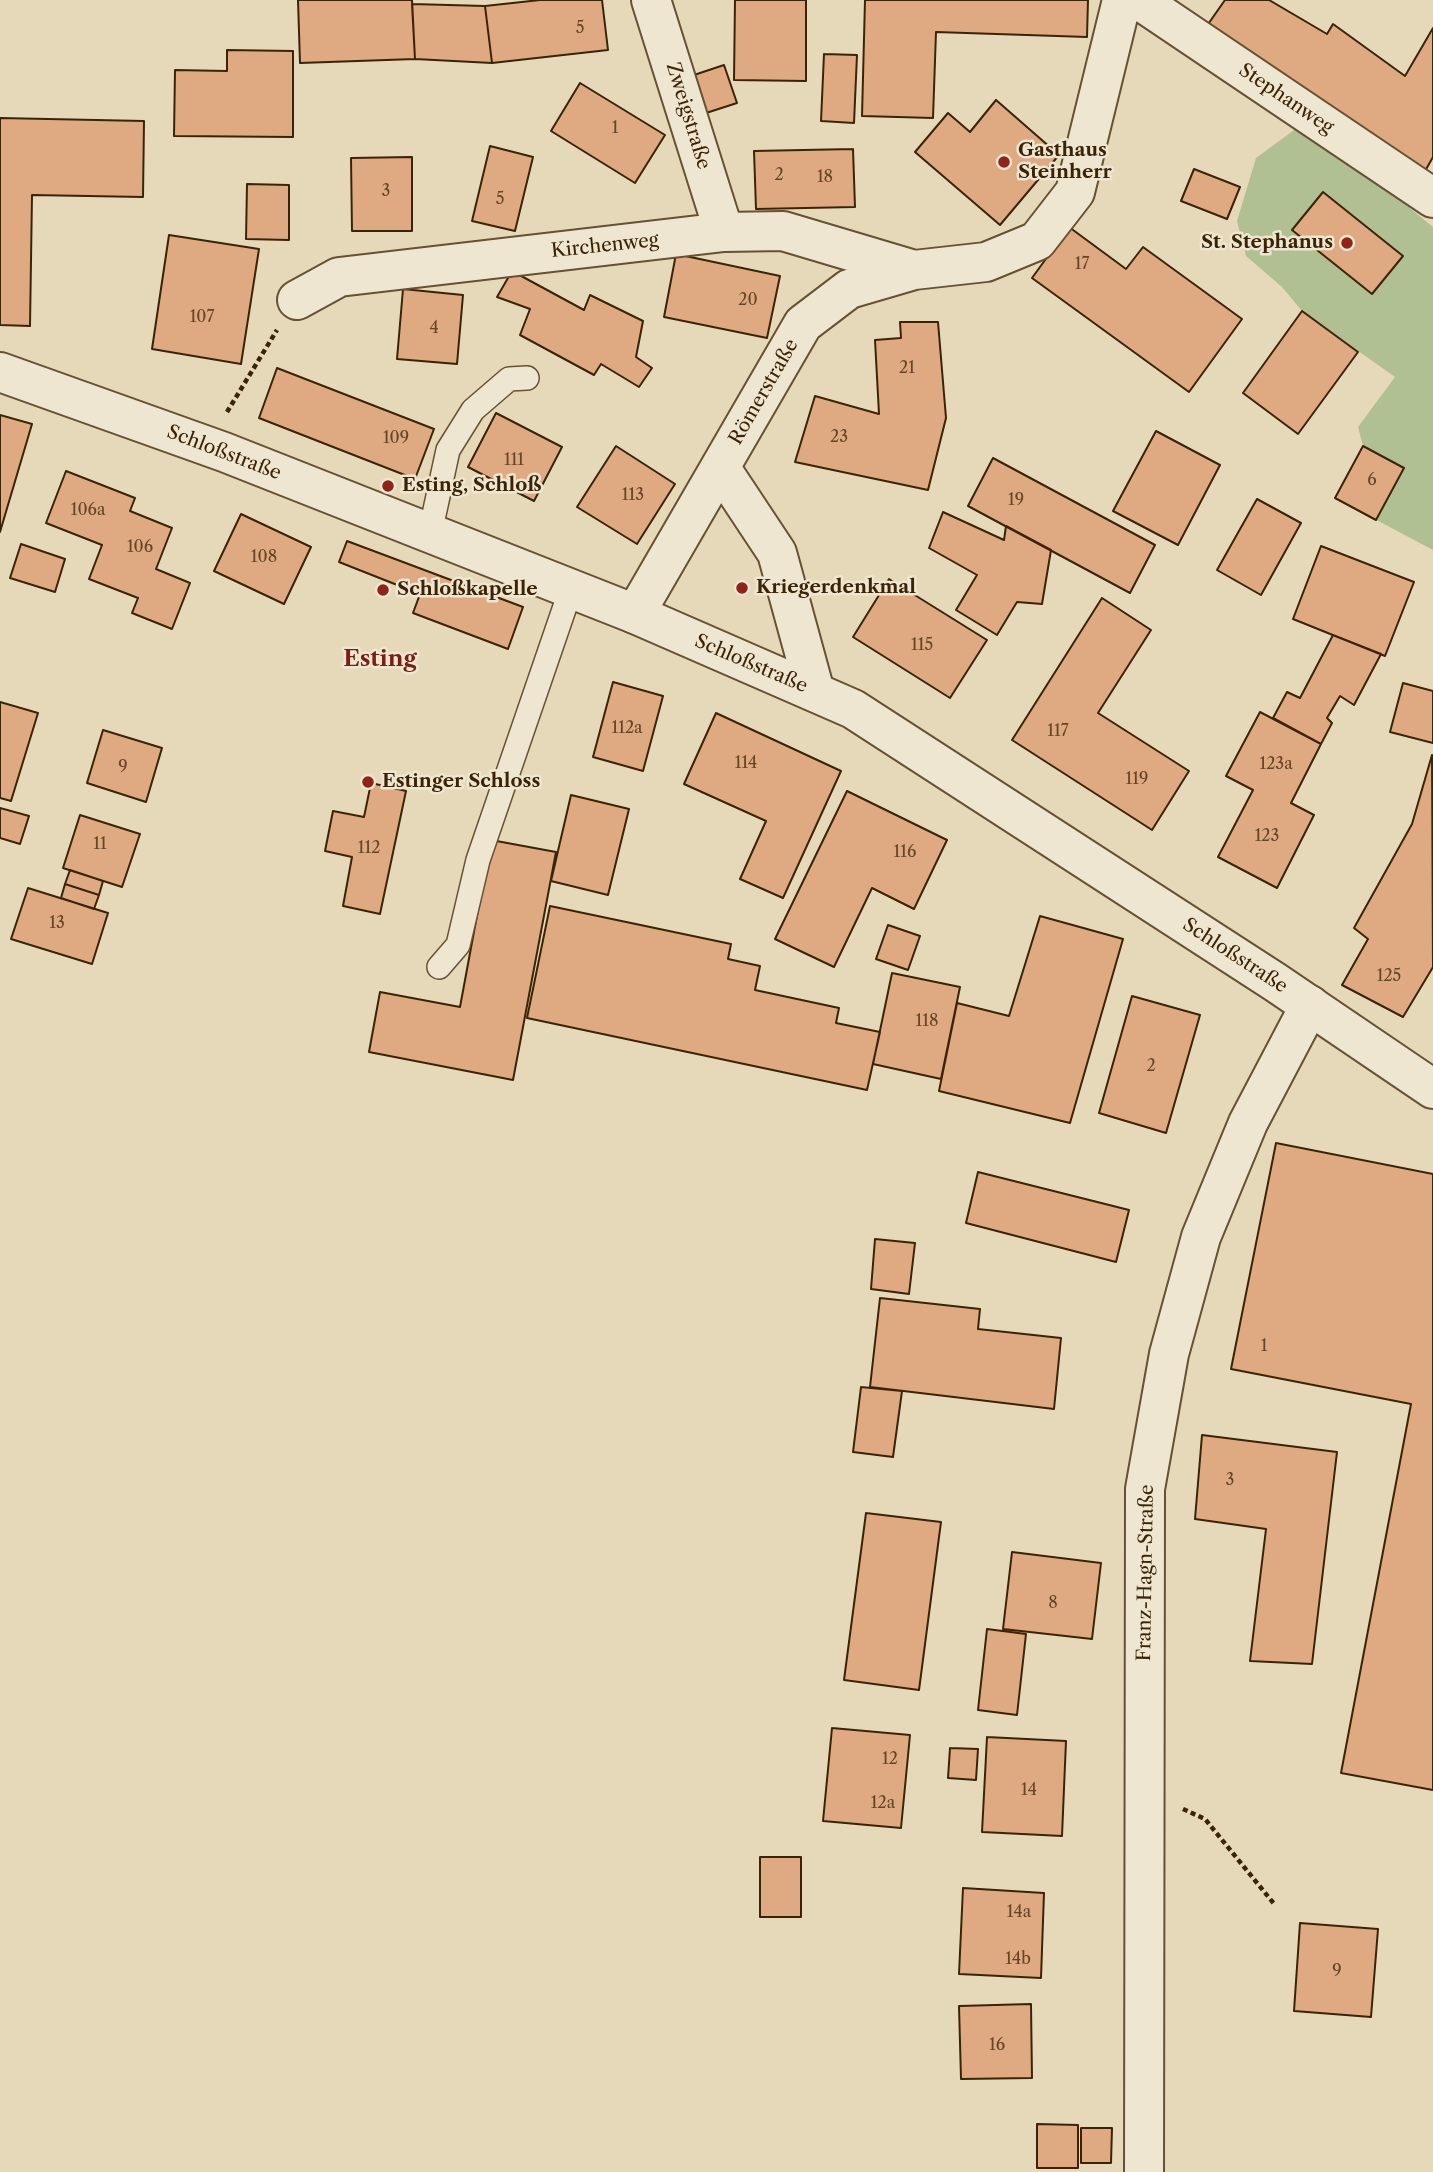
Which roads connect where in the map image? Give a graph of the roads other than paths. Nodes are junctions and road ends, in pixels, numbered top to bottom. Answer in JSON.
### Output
{"nodes":[{"id":1,"x":651,"y":0,"type":"edge"},
{"id":2,"x":1122,"y":0,"type":"edge"},
{"id":3,"x":1139,"y":0,"type":"edge"},
{"id":4,"x":1433,"y":198,"type":"edge"},
{"id":5,"x":724,"y":232,"type":"junction"},
{"id":6,"x":914,"y":270,"type":"junction"},
{"id":7,"x":297,"y":300,"type":"road end"},
{"id":8,"x":0,"y":372,"type":"edge"},
{"id":9,"x":527,"y":378,"type":"dead end"},
{"id":10,"x":720,"y":467,"type":"junction"},
{"id":11,"x":430,"y":533,"type":"junction"},
{"id":12,"x":570,"y":589,"type":"junction"},
{"id":13,"x":635,"y":614,"type":"junction"},
{"id":14,"x":815,"y":692,"type":"junction"},
{"id":15,"x":439,"y":967,"type":"dead end"},
{"id":16,"x":1310,"y":1005,"type":"junction"},
{"id":17,"x":1433,"y":1089,"type":"edge"},
{"id":18,"x":1144,"y":2172,"type":"edge"}],
"edges":[{"from":1,"to":5,"type":"street","name":"Zweigstraße"},
{"from":2,"to":6,"type":"street","name":"Römerstraße"},
{"from":3,"to":4,"type":"street","name":"Stephanweg"},
{"from":5,"to":6,"type":"street","name":"Kirchenweg"},
{"from":5,"to":7,"type":"street","name":"Kirchenweg"},
{"from":6,"to":10,"type":"street","name":"Römerstraße"},
{"from":8,"to":11,"type":"street","name":"Schloßstraße"},
{"from":9,"to":11,"type":"lane"},
{"from":10,"to":13,"type":"street","name":"Römerstraße"},
{"from":10,"to":14,"type":"street","name":"Römerstraße"},
{"from":11,"to":12,"type":"street","name":"Schloßstraße"},
{"from":12,"to":13,"type":"street","name":"Schloßstraße"},
{"from":12,"to":15,"type":"lane"},
{"from":13,"to":14,"type":"street","name":"Schloßstraße"},
{"from":14,"to":16,"type":"street","name":"Schloßstraße"},
{"from":16,"to":17,"type":"street","name":"Schloßstraße"},
{"from":16,"to":18,"type":"street","name":"Franz-Hagn-Straße"}]}
